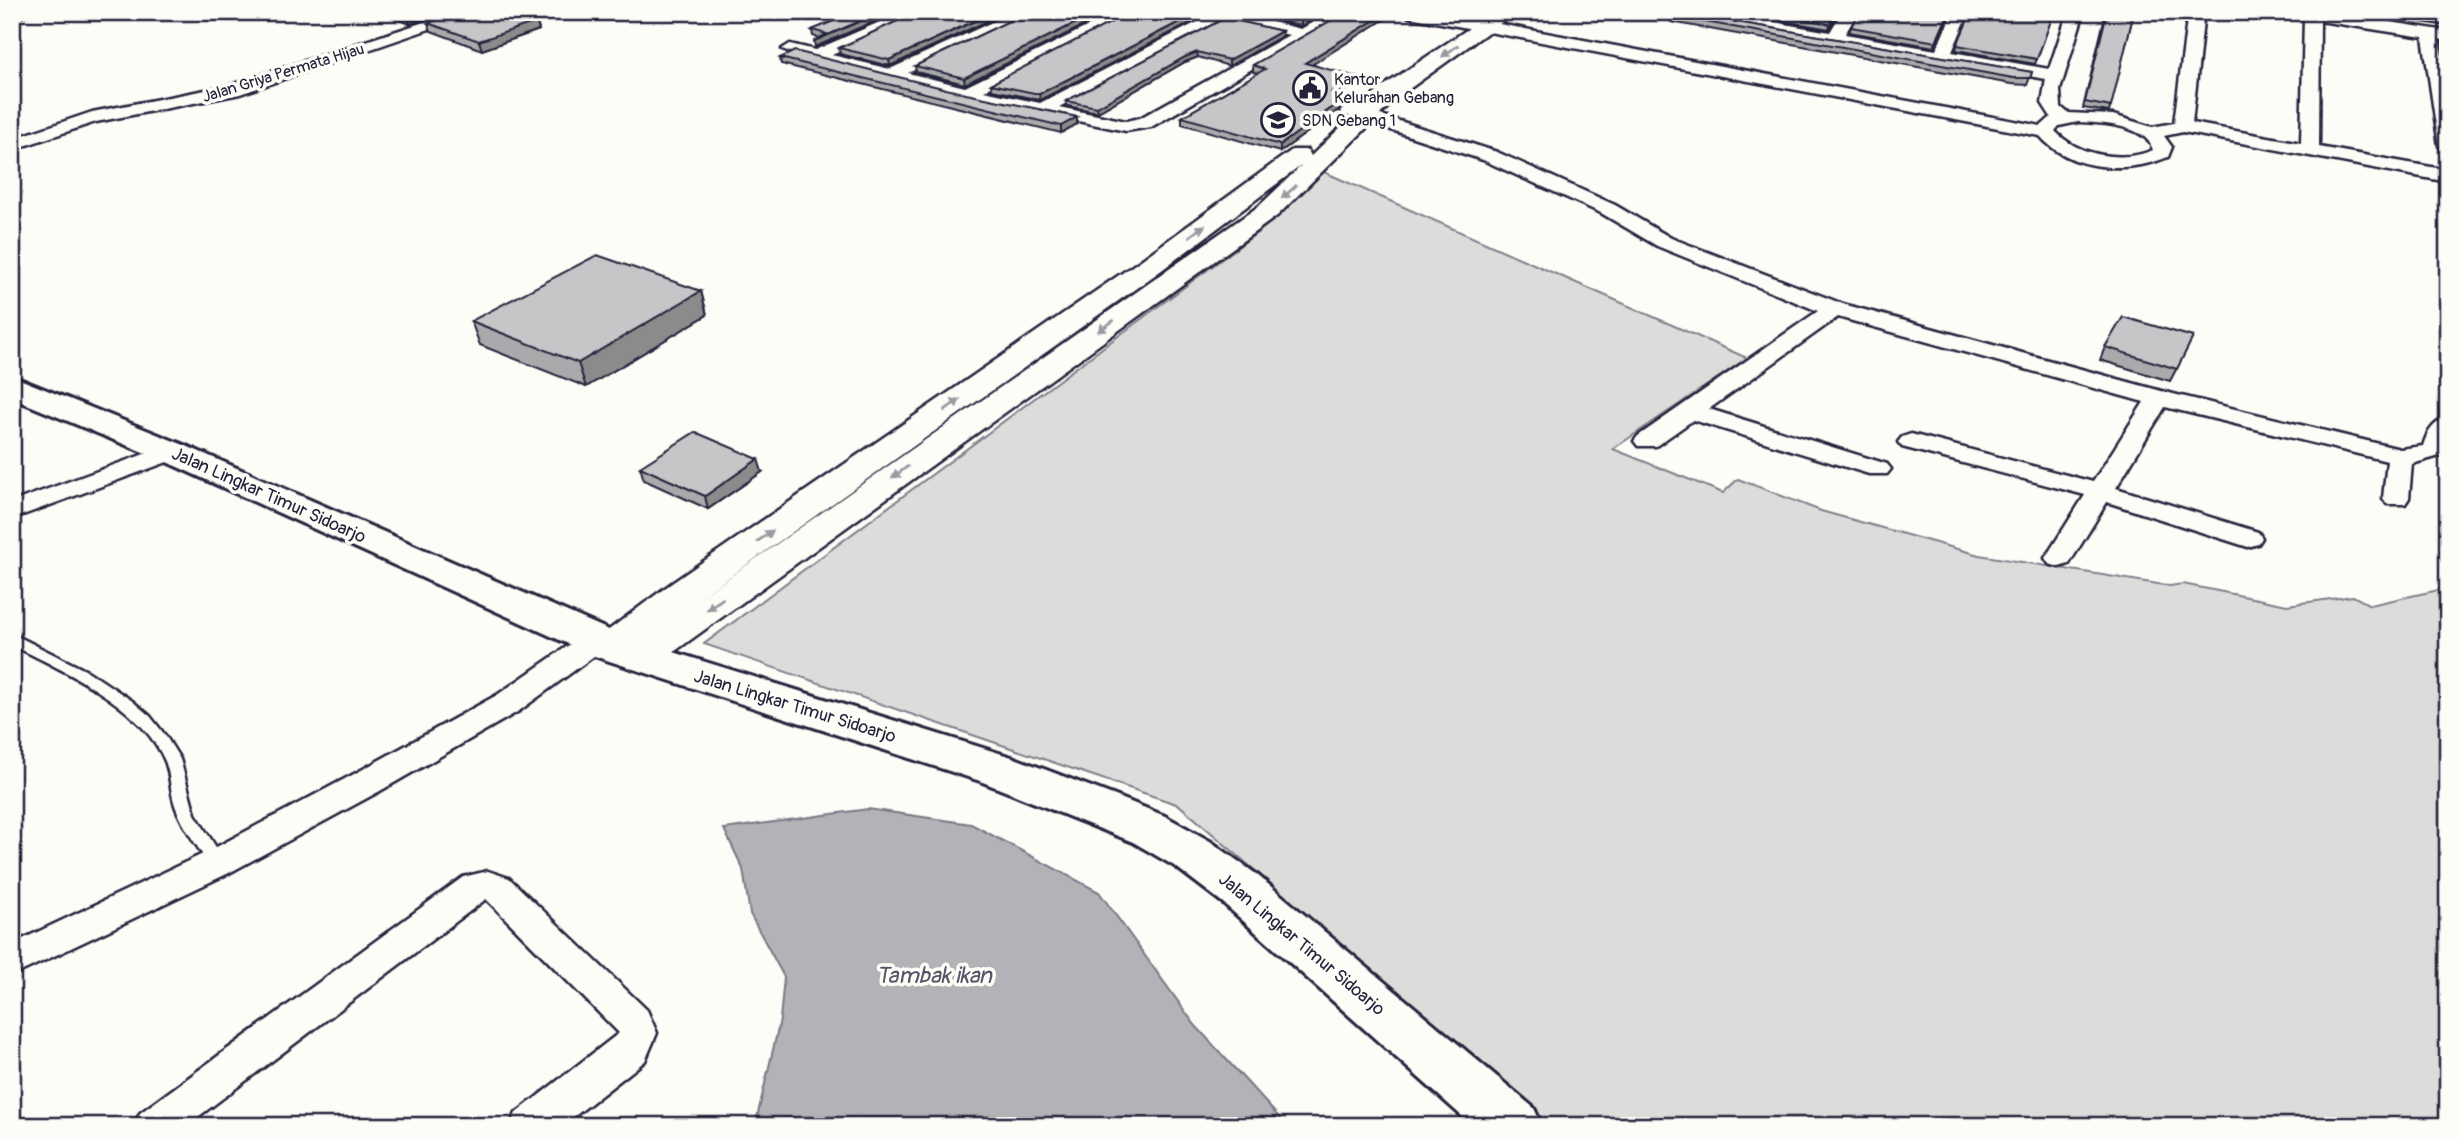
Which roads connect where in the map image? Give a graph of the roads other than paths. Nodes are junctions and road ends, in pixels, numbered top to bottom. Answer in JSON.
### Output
{"nodes":[{"id":1,"x":24,"y":12,"type":"edge"},
{"id":2,"x":471,"y":12,"type":"edge"},
{"id":3,"x":917,"y":12,"type":"edge"},
{"id":4,"x":1027,"y":12,"type":"edge"},
{"id":5,"x":1130,"y":12,"type":"edge"},
{"id":6,"x":1343,"y":12,"type":"edge"},
{"id":7,"x":1409,"y":12,"type":"edge"},
{"id":8,"x":1688,"y":12,"type":"edge"},
{"id":9,"x":1850,"y":12,"type":"edge"},
{"id":10,"x":1961,"y":12,"type":"edge"},
{"id":11,"x":2076,"y":12,"type":"edge"},
{"id":12,"x":2196,"y":12,"type":"edge"},
{"id":13,"x":2293,"y":12,"type":"edge"},
{"id":14,"x":1217,"y":14,"type":"edge"},
{"id":15,"x":12,"y":15,"type":"edge"},
{"id":16,"x":2312,"y":15,"type":"junction"},
{"id":17,"x":1491,"y":16,"type":"edge"},
{"id":18,"x":1741,"y":17,"type":"edge"},
{"id":19,"x":1461,"y":23,"type":"junction"},
{"id":20,"x":2430,"y":33,"type":"junction"},
{"id":21,"x":1303,"y":34,"type":"junction"},
{"id":22,"x":2448,"y":36,"type":"edge"},
{"id":23,"x":1835,"y":37,"type":"junction"},
{"id":24,"x":790,"y":49,"type":"dead end"},
{"id":25,"x":815,"y":56,"type":"junction"},
{"id":26,"x":1942,"y":56,"type":"junction"},
{"id":27,"x":892,"y":74,"type":"junction"},
{"id":28,"x":2054,"y":75,"type":"junction"},
{"id":29,"x":967,"y":93,"type":"junction"},
{"id":30,"x":1042,"y":109,"type":"junction"},
{"id":31,"x":1358,"y":112,"type":"junction"},
{"id":32,"x":2054,"y":124,"type":"junction"},
{"id":33,"x":2183,"y":127,"type":"junction"},
{"id":34,"x":2148,"y":133,"type":"junction"},
{"id":35,"x":12,"y":145,"type":"edge"},
{"id":36,"x":2448,"y":146,"type":"edge"},
{"id":37,"x":2310,"y":150,"type":"junction"},
{"id":38,"x":2448,"y":176,"type":"edge"},
{"id":39,"x":1835,"y":309,"type":"junction"},
{"id":40,"x":12,"y":386,"type":"edge"},
{"id":41,"x":2158,"y":398,"type":"junction"},
{"id":42,"x":1690,"y":411,"type":"junction"},
{"id":43,"x":2445,"y":433,"type":"edge"},
{"id":44,"x":1647,"y":441,"type":"dead end"},
{"id":45,"x":1911,"y":442,"type":"dead end"},
{"id":46,"x":172,"y":452,"type":"junction"},
{"id":47,"x":2400,"y":457,"type":"junction"},
{"id":48,"x":1878,"y":469,"type":"dead end"},
{"id":49,"x":2099,"y":491,"type":"junction"},
{"id":50,"x":2396,"y":498,"type":"dead end"},
{"id":51,"x":12,"y":511,"type":"edge"},
{"id":52,"x":2248,"y":538,"type":"dead end"},
{"id":53,"x":2059,"y":558,"type":"dead end"},
{"id":54,"x":19,"y":642,"type":"dead end"},
{"id":55,"x":615,"y":649,"type":"junction"},
{"id":56,"x":217,"y":863,"type":"junction"},
{"id":57,"x":12,"y":961,"type":"edge"},
{"id":58,"x":154,"y":1126,"type":"edge"},
{"id":59,"x":530,"y":1126,"type":"edge"},
{"id":60,"x":1514,"y":1126,"type":"edge"}],
"edges":[{"from":1,"to":15,"type":"street"},
{"from":2,"to":35,"type":"street","name":"Jalan Griya Permata Hijau"},
{"from":3,"to":25,"type":"street"},
{"from":4,"to":27,"type":"street"},
{"from":5,"to":29,"type":"street"},
{"from":6,"to":21,"type":"street"},
{"from":7,"to":19,"type":"street"},
{"from":8,"to":18,"type":"street"},
{"from":9,"to":23,"type":"street"},
{"from":10,"to":26,"type":"street"},
{"from":11,"to":28,"type":"street"},
{"from":12,"to":33,"type":"street"},
{"from":13,"to":16,"type":"street"},
{"from":14,"to":21,"type":"street"},
{"from":14,"to":30,"type":"street"},
{"from":16,"to":20,"type":"street"},
{"from":16,"to":37,"type":"street"},
{"from":17,"to":19,"type":"street"},
{"from":17,"to":31,"type":"street","one_way":true},
{"from":17,"to":32,"type":"street"},
{"from":18,"to":23,"type":"street"},
{"from":19,"to":31,"type":"street"},
{"from":20,"to":22,"type":"street"},
{"from":20,"to":36,"type":"street"},
{"from":21,"to":30,"type":"street"},
{"from":23,"to":26,"type":"street"},
{"from":24,"to":25,"type":"street"},
{"from":25,"to":27,"type":"street"},
{"from":26,"to":28,"type":"street"},
{"from":27,"to":29,"type":"street"},
{"from":28,"to":32,"type":"street"},
{"from":29,"to":30,"type":"street"},
{"from":31,"to":39,"type":"street"},
{"from":31,"to":55,"type":"street"},
{"from":32,"to":34,"type":"street"},
{"from":32,"to":34,"type":"street"},
{"from":33,"to":34,"type":"street"},
{"from":33,"to":37,"type":"street"},
{"from":37,"to":38,"type":"street"},
{"from":39,"to":41,"type":"street"},
{"from":39,"to":42,"type":"street"},
{"from":40,"to":46,"type":"main road","name":"Jalan Lingkar Timur Sidoarjo"},
{"from":41,"to":47,"type":"street"},
{"from":41,"to":49,"type":"street"},
{"from":42,"to":44,"type":"street"},
{"from":42,"to":48,"type":"street"},
{"from":43,"to":47,"type":"street"},
{"from":45,"to":49,"type":"street"},
{"from":46,"to":51,"type":"street"},
{"from":46,"to":55,"type":"main road","name":"Jalan Lingkar Timur Sidoarjo"},
{"from":47,"to":50,"type":"street"},
{"from":49,"to":52,"type":"street"},
{"from":49,"to":53,"type":"street"},
{"from":54,"to":56,"type":"lane"},
{"from":55,"to":56,"type":"street"},
{"from":55,"to":60,"type":"main road","name":"Jalan Lingkar Timur Sidoarjo"},
{"from":56,"to":57,"type":"street"},
{"from":58,"to":59,"type":"street"}]}
